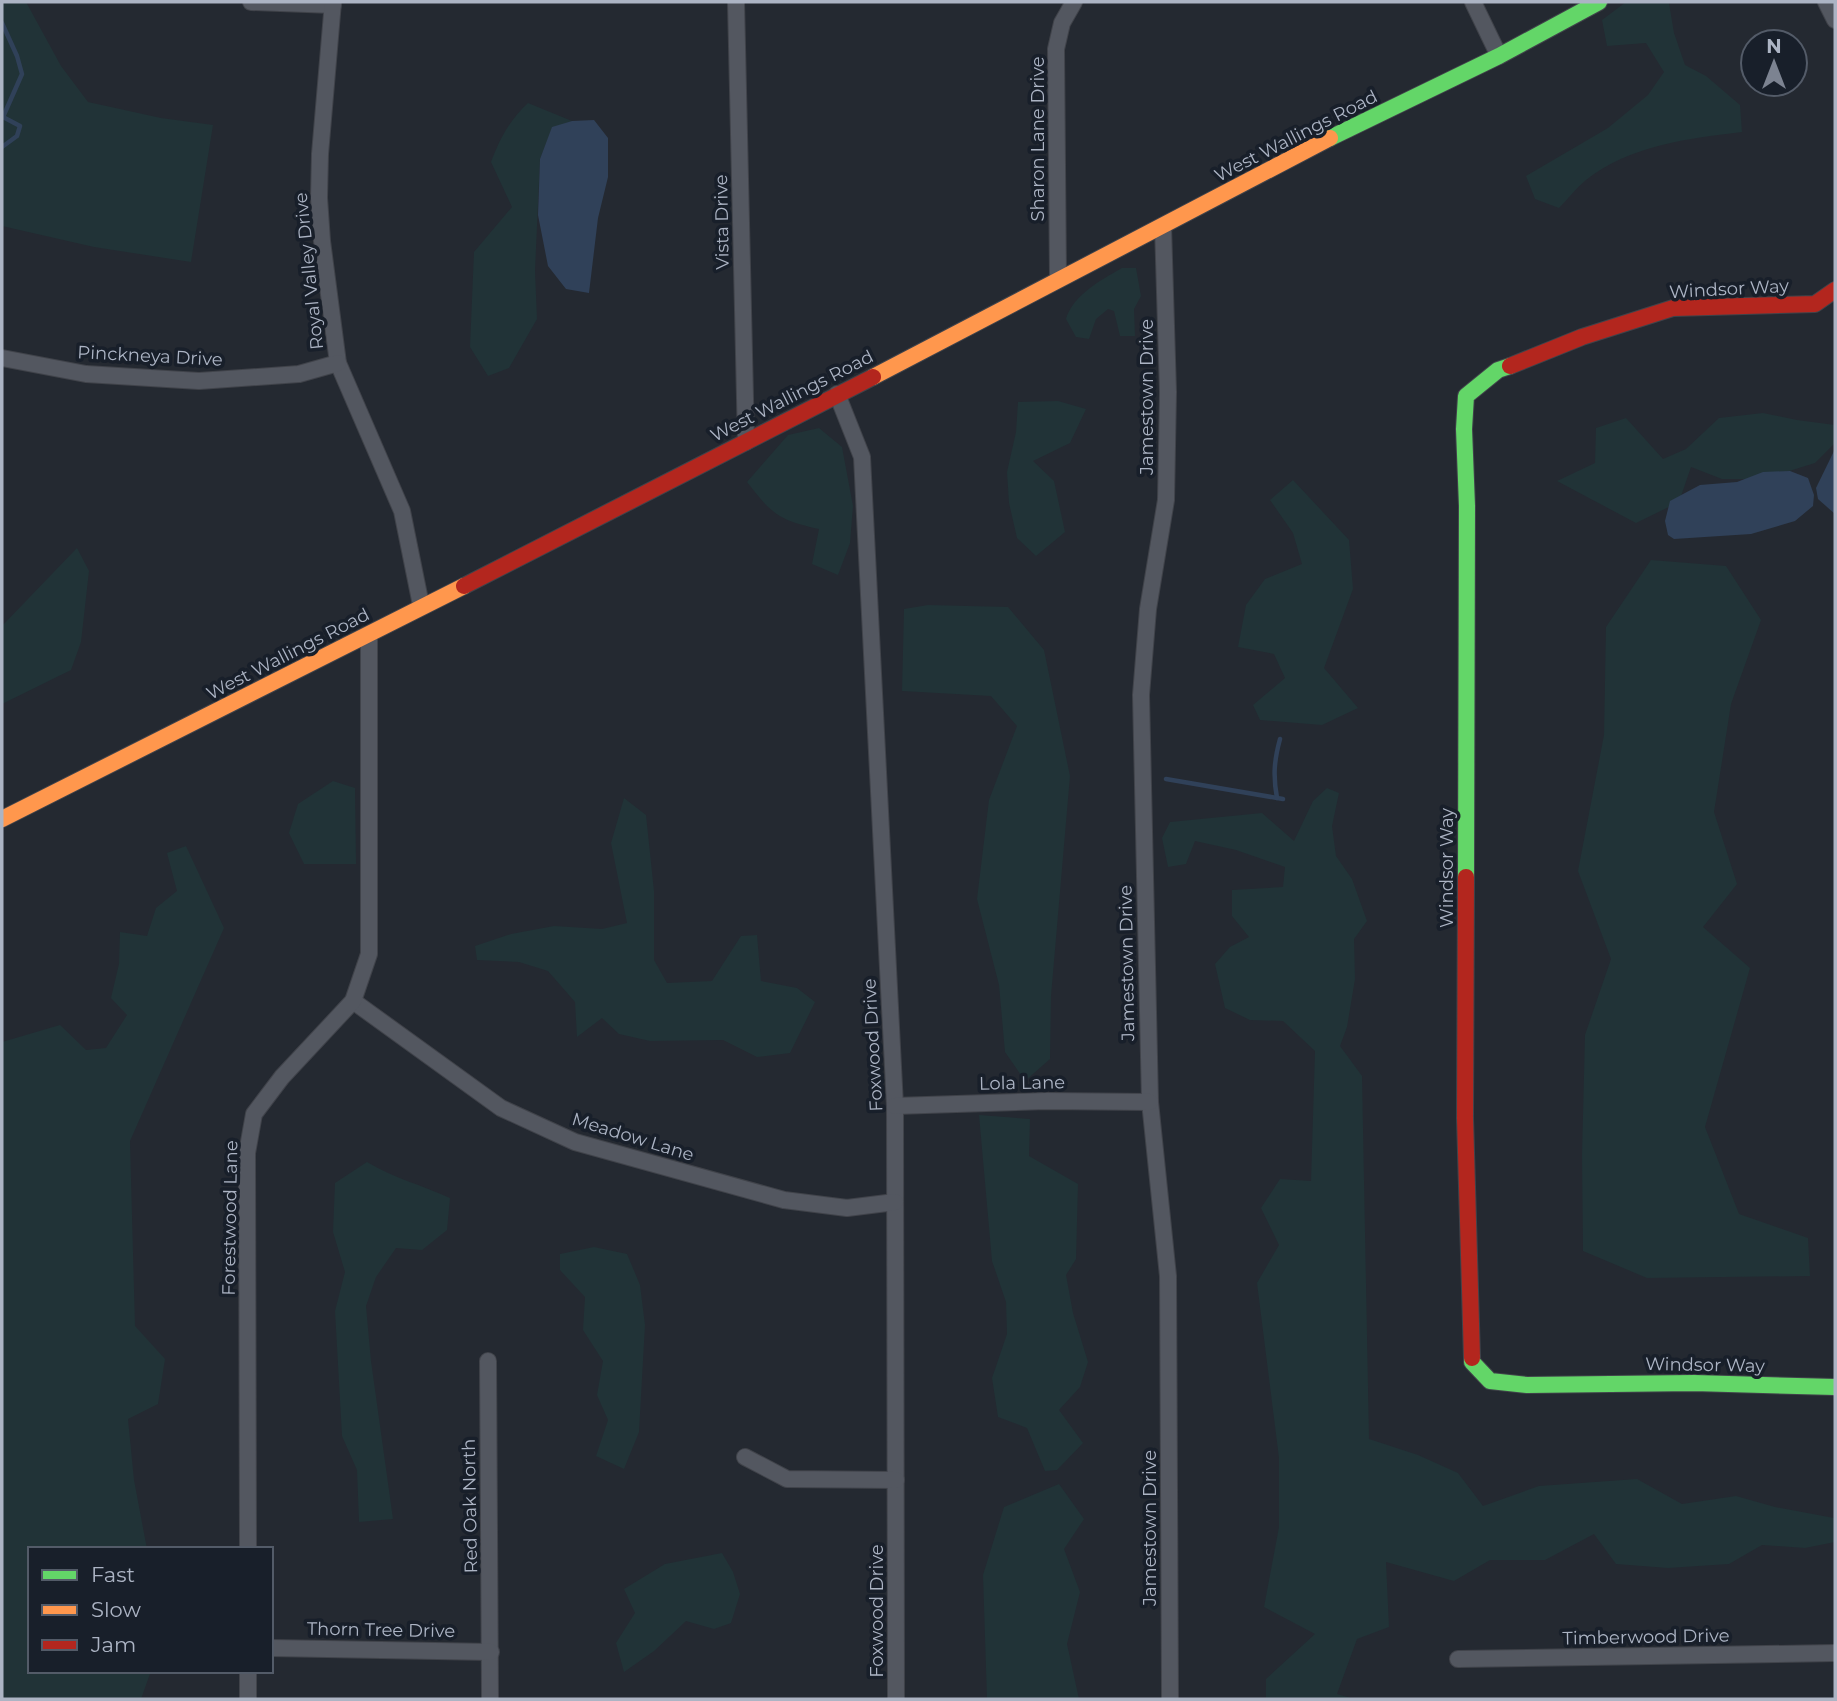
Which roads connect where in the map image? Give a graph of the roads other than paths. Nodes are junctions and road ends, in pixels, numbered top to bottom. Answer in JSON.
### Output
{"nodes":[{"id":1,"x":251,"y":2,"type":"edge"},
{"id":2,"x":736,"y":2,"type":"edge"},
{"id":3,"x":1074,"y":2,"type":"edge"},
{"id":4,"x":1473,"y":2,"type":"edge"},
{"id":5,"x":1598,"y":2,"type":"edge"},
{"id":6,"x":1826,"y":2,"type":"edge"},
{"id":7,"x":333,"y":3,"type":"edge"},
{"id":8,"x":1835,"y":20,"type":"edge"},
{"id":9,"x":1499,"y":56,"type":"junction"},
{"id":10,"x":1163,"y":226,"type":"junction"},
{"id":11,"x":1058,"y":279,"type":"junction"},
{"id":12,"x":1835,"y":290,"type":"edge"},
{"id":13,"x":2,"y":358,"type":"edge"},
{"id":14,"x":338,"y":363,"type":"junction"},
{"id":15,"x":837,"y":394,"type":"junction"},
{"id":16,"x":746,"y":442,"type":"junction"},
{"id":17,"x":421,"y":606,"type":"junction"},
{"id":18,"x":369,"y":635,"type":"junction"},
{"id":19,"x":2,"y":819,"type":"edge"},
{"id":20,"x":353,"y":1001,"type":"junction"},
{"id":21,"x":1150,"y":1102,"type":"junction"},
{"id":22,"x":895,"y":1105,"type":"junction"},
{"id":23,"x":895,"y":1202,"type":"junction"},
{"id":24,"x":488,"y":1361,"type":"dead end"},
{"id":25,"x":1835,"y":1387,"type":"edge"},
{"id":26,"x":745,"y":1457,"type":"dead end"},
{"id":27,"x":895,"y":1480,"type":"junction"},
{"id":28,"x":248,"y":1547,"type":"edge"},
{"id":29,"x":273,"y":1648,"type":"edge"},
{"id":30,"x":491,"y":1652,"type":"junction"},
{"id":31,"x":1835,"y":1653,"type":"edge"},
{"id":32,"x":1458,"y":1660,"type":"dead end"},
{"id":33,"x":248,"y":1673,"type":"edge"},
{"id":34,"x":248,"y":1699,"type":"edge"},
{"id":35,"x":490,"y":1699,"type":"edge"},
{"id":36,"x":896,"y":1699,"type":"edge"},
{"id":37,"x":1170,"y":1699,"type":"edge"}],
"edges":[{"from":1,"to":7,"type":"street"},
{"from":2,"to":16,"type":"street","name":"Vista Drive"},
{"from":3,"to":11,"type":"street","name":"Sharon Lane Drive"},
{"from":4,"to":9,"type":"street"},
{"from":5,"to":9,"type":"street","name":"West Wallings Road"},
{"from":6,"to":8,"type":"street"},
{"from":7,"to":14,"type":"street","name":"Royal Valley Drive"},
{"from":9,"to":10,"type":"street","name":"West Wallings Road"},
{"from":10,"to":11,"type":"street","name":"West Wallings Road"},
{"from":10,"to":21,"type":"street","name":"Jamestown Drive"},
{"from":11,"to":15,"type":"street","name":"West Wallings Road"},
{"from":12,"to":25,"type":"street","name":"Windsor Way"},
{"from":13,"to":14,"type":"street","name":"Pinckneya Drive"},
{"from":14,"to":17,"type":"street","name":"Royal Valley Drive"},
{"from":15,"to":16,"type":"street","name":"West Wallings Road"},
{"from":15,"to":22,"type":"street","name":"Foxwood Drive"},
{"from":16,"to":17,"type":"street","name":"West Wallings Road"},
{"from":17,"to":18,"type":"street","name":"West Wallings Road"},
{"from":18,"to":19,"type":"street","name":"West Wallings Road"},
{"from":18,"to":20,"type":"street","name":"Forestwood Lane"},
{"from":20,"to":23,"type":"street","name":"Meadow Lane"},
{"from":20,"to":28,"type":"street","name":"Forestwood Lane"},
{"from":21,"to":22,"type":"street","name":"Lola Lane"},
{"from":21,"to":37,"type":"street","name":"Jamestown Drive"},
{"from":22,"to":23,"type":"street","name":"Foxwood Drive"},
{"from":23,"to":27,"type":"street","name":"Foxwood Drive"},
{"from":24,"to":30,"type":"street","name":"Red Oak North"},
{"from":26,"to":27,"type":"street"},
{"from":27,"to":36,"type":"street","name":"Foxwood Drive"},
{"from":29,"to":30,"type":"street","name":"Thorn Tree Drive"},
{"from":30,"to":35,"type":"street","name":"Red Oak North"},
{"from":31,"to":32,"type":"street","name":"Timberwood Drive"},
{"from":33,"to":34,"type":"street"}]}
